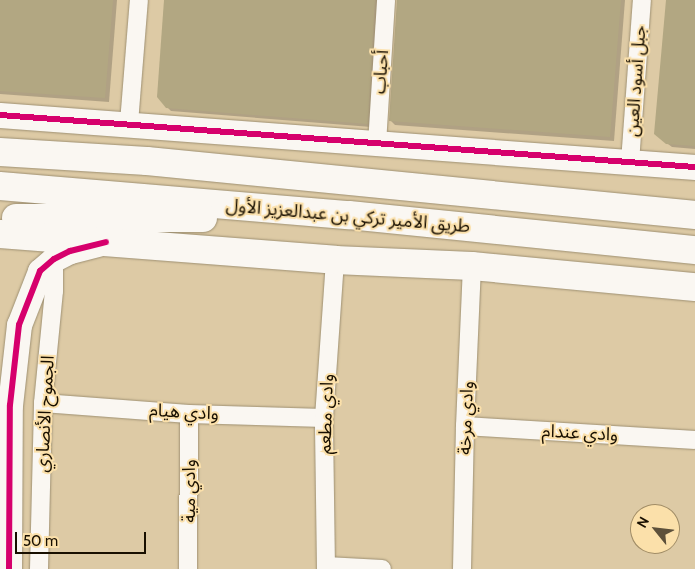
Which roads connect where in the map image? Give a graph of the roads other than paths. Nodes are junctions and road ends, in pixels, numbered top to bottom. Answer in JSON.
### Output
{"nodes":[{"id":1,"x":139,"y":0,"type":"edge"},
{"id":2,"x":386,"y":0,"type":"edge"},
{"id":3,"x":642,"y":0,"type":"edge"},
{"id":4,"x":0,"y":115,"type":"edge"},
{"id":5,"x":129,"y":123,"type":"junction"},
{"id":6,"x":0,"y":138,"type":"edge"},
{"id":7,"x":377,"y":144,"type":"junction"},
{"id":8,"x":0,"y":152,"type":"edge"},
{"id":9,"x":147,"y":161,"type":"junction"},
{"id":10,"x":630,"y":162,"type":"junction"},
{"id":11,"x":695,"y":167,"type":"edge"},
{"id":12,"x":0,"y":186,"type":"edge"},
{"id":13,"x":349,"y":215,"type":"junction"},
{"id":14,"x":695,"y":215,"type":"edge"},
{"id":15,"x":0,"y":218,"type":"edge"},
{"id":16,"x":0,"y":234,"type":"edge"},
{"id":17,"x":106,"y":242,"type":"junction"},
{"id":18,"x":695,"y":250,"type":"edge"},
{"id":19,"x":54,"y":259,"type":"junction"},
{"id":20,"x":335,"y":260,"type":"junction"},
{"id":21,"x":472,"y":266,"type":"junction"},
{"id":22,"x":695,"y":287,"type":"edge"},
{"id":23,"x":0,"y":371,"type":"edge"},
{"id":24,"x":43,"y":403,"type":"junction"},
{"id":25,"x":10,"y":405,"type":"junction"},
{"id":26,"x":189,"y":414,"type":"junction"},
{"id":27,"x":324,"y":418,"type":"junction"},
{"id":28,"x":465,"y":426,"type":"junction"},
{"id":29,"x":695,"y":440,"type":"edge"},
{"id":30,"x":326,"y":567,"type":"edge"},
{"id":31,"x":9,"y":569,"type":"edge"},
{"id":32,"x":39,"y":569,"type":"edge"},
{"id":33,"x":188,"y":569,"type":"edge"},
{"id":34,"x":382,"y":569,"type":"edge"},
{"id":35,"x":462,"y":569,"type":"edge"}],
"edges":[{"from":1,"to":5,"type":"street"},
{"from":2,"to":7,"type":"street","name":"أحباب"},
{"from":3,"to":10,"type":"street","name":"جبل أسود العين"},
{"from":4,"to":5,"type":"street"},
{"from":5,"to":7,"type":"street"},
{"from":6,"to":9,"type":"street"},
{"from":7,"to":10,"type":"street"},
{"from":8,"to":9,"type":"main road","name":"طريق الأمير تركي بن عبدالعزيز الأول"},
{"from":9,"to":14,"type":"main road","name":"طريق الأمير تركي بن عبدالعزيز الأول"},
{"from":10,"to":11,"type":"street"},
{"from":12,"to":13,"type":"main road","name":"طريق الأمير تركي بن عبدالعزيز الأول"},
{"from":13,"to":15,"type":"main road"},
{"from":13,"to":18,"type":"main road","name":"طريق الأمير تركي بن عبدالعزيز الأول"},
{"from":16,"to":17,"type":"main road"},
{"from":17,"to":19,"type":"street"},
{"from":17,"to":20,"type":"main road"},
{"from":19,"to":24,"type":"street","name":"الجموح الأنصاري"},
{"from":19,"to":25,"type":"street"},
{"from":20,"to":21,"type":"main road"},
{"from":20,"to":27,"type":"street","name":"وادي مطعم"},
{"from":21,"to":22,"type":"main road"},
{"from":21,"to":28,"type":"street","name":"وادي مرخة"},
{"from":23,"to":25,"type":"street"},
{"from":24,"to":26,"type":"street","name":"وادي هيام"},
{"from":24,"to":32,"type":"street","name":"الجموح الأنصاري"},
{"from":25,"to":31,"type":"street"},
{"from":26,"to":27,"type":"street","name":"وادي هيام"},
{"from":26,"to":33,"type":"street","name":"وادي مية"},
{"from":27,"to":30,"type":"street","name":"وادي مطعم"},
{"from":28,"to":29,"type":"street","name":"وادي عندام"},
{"from":28,"to":35,"type":"street","name":"وادي مرخة"},
{"from":30,"to":34,"type":"street"}]}
